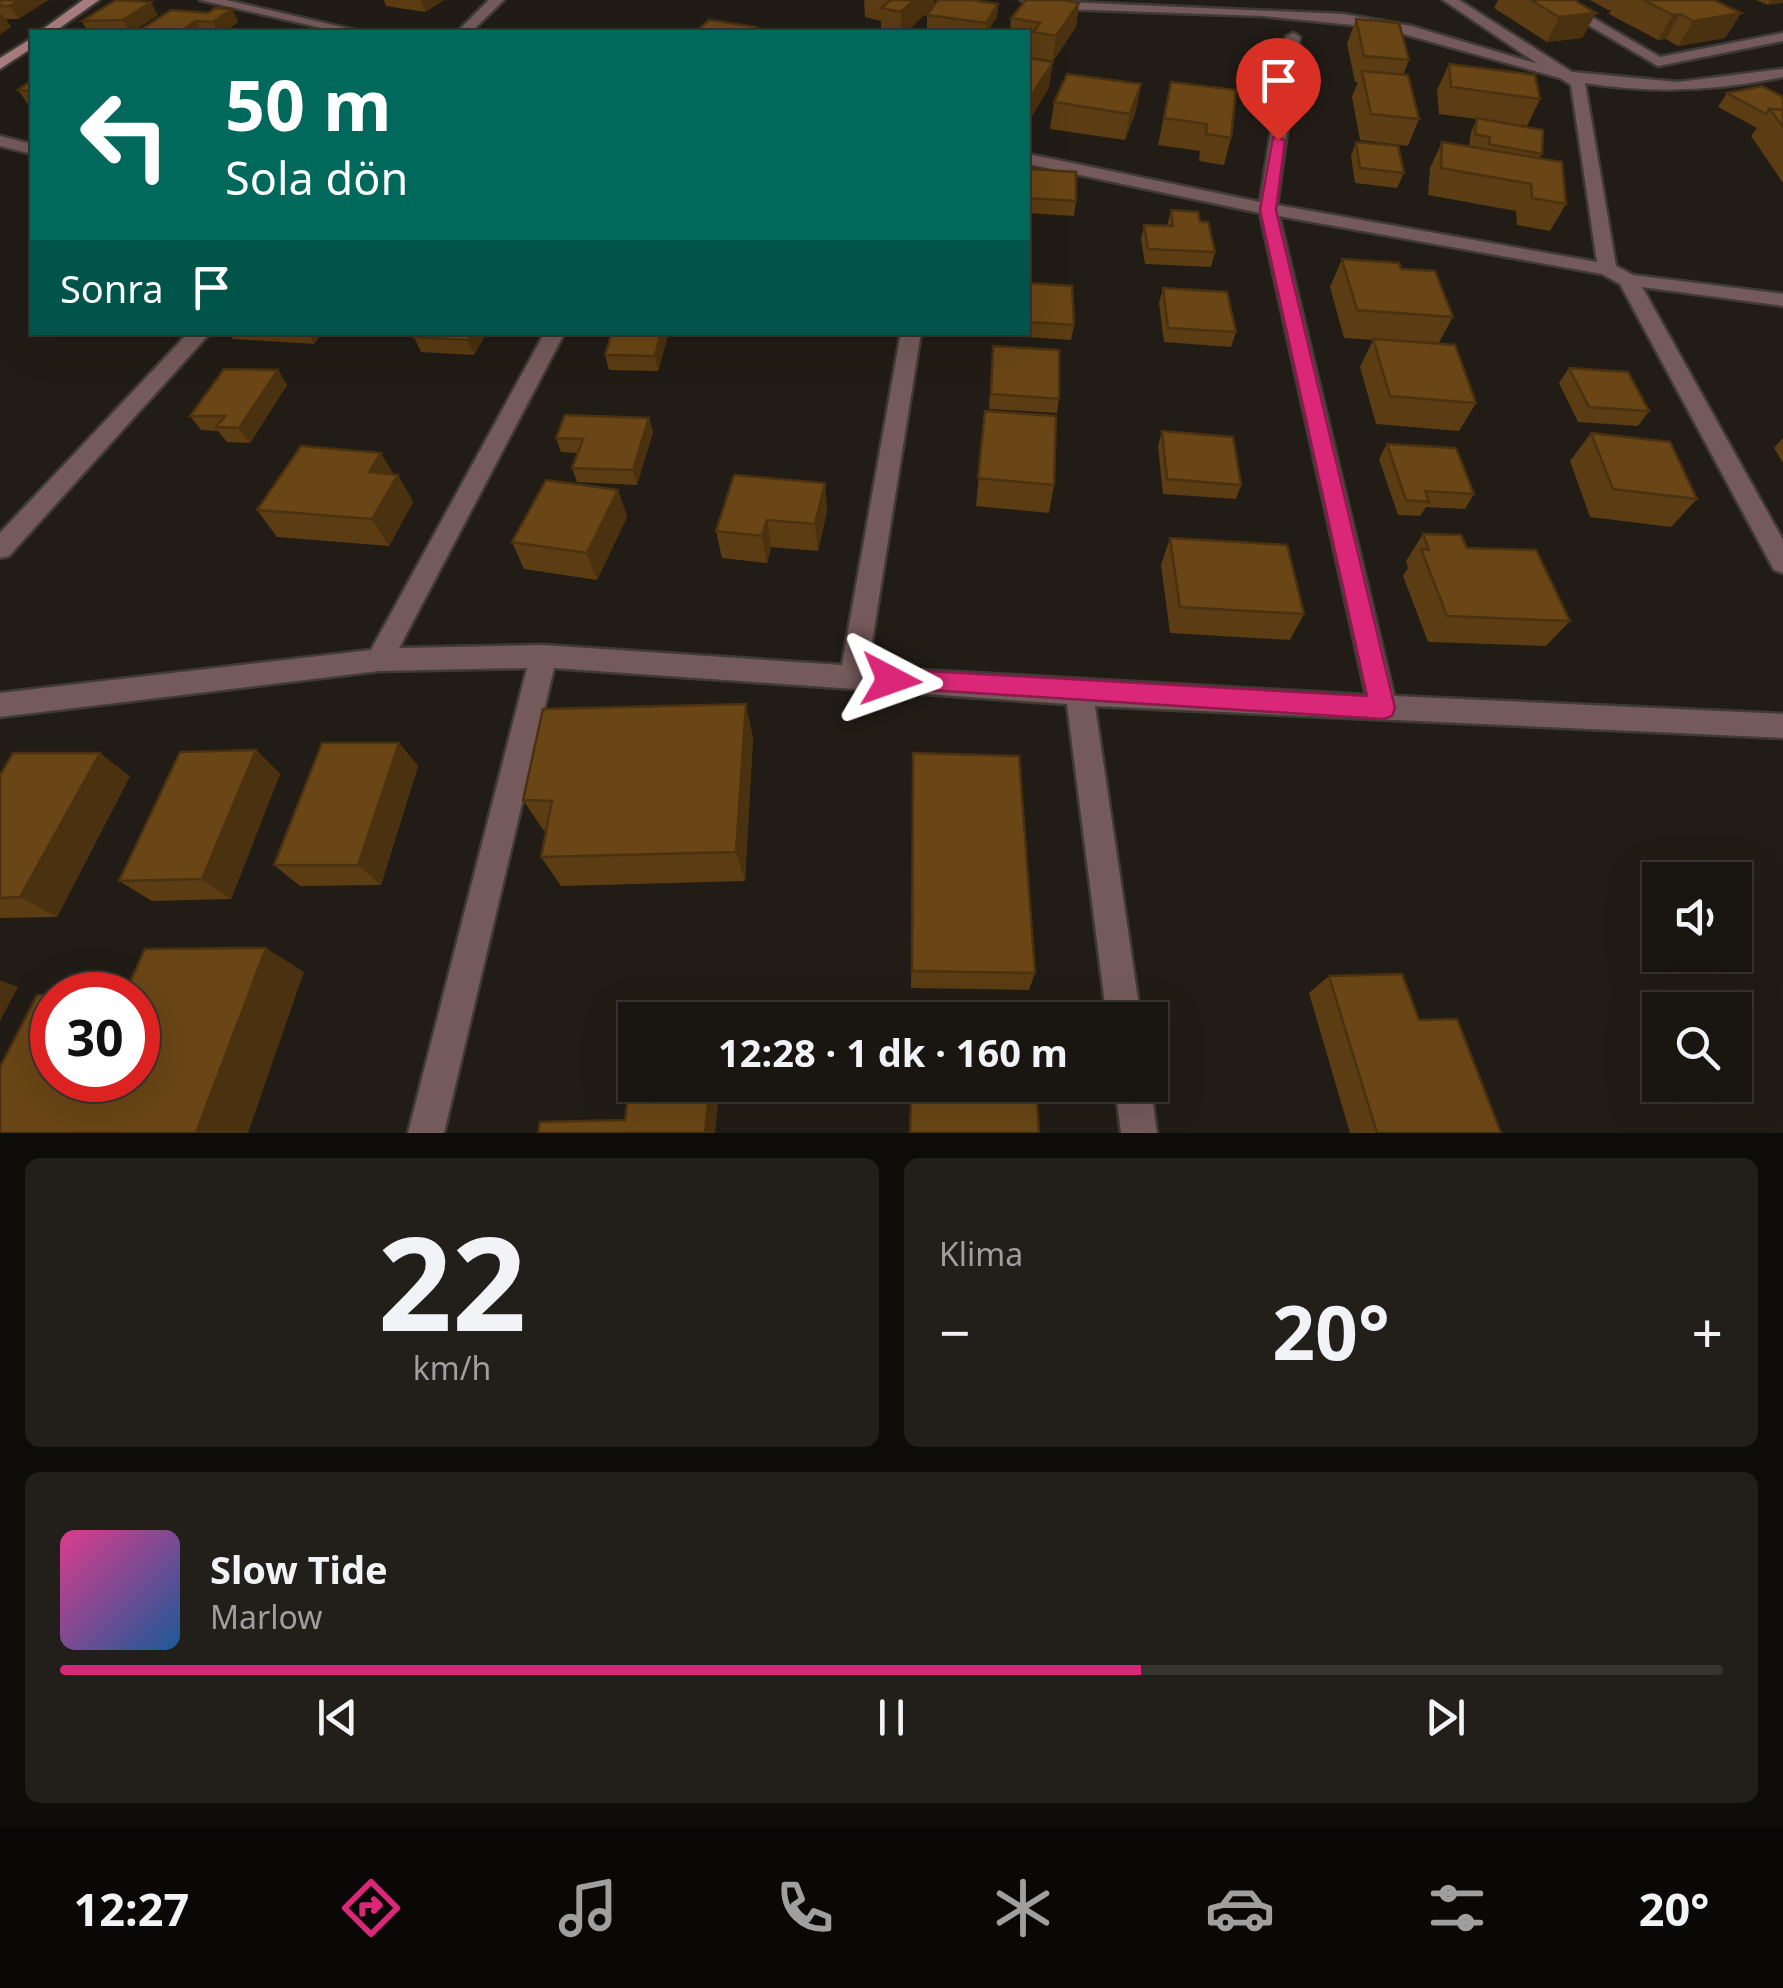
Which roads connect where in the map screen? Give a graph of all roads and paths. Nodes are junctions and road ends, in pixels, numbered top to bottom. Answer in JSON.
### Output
{"nodes":[{"id":1,"x":92,"y":0,"type":"edge"},
{"id":2,"x":206,"y":0,"type":"edge"},
{"id":3,"x":497,"y":0,"type":"edge"},
{"id":4,"x":1028,"y":0,"type":"edge"},
{"id":5,"x":1450,"y":0,"type":"edge"},
{"id":6,"x":1553,"y":0,"type":"edge"},
{"id":7,"x":49,"y":30,"type":"edge"},
{"id":8,"x":347,"y":30,"type":"edge"},
{"id":9,"x":466,"y":30,"type":"edge"},
{"id":10,"x":1783,"y":36,"type":"edge"},
{"id":11,"x":1293,"y":37,"type":"dead end"},
{"id":12,"x":30,"y":44,"type":"edge"},
{"id":13,"x":0,"y":66,"type":"edge"},
{"id":14,"x":1783,"y":74,"type":"edge"},
{"id":15,"x":1570,"y":76,"type":"junction"},
{"id":16,"x":0,"y":140,"type":"edge"},
{"id":17,"x":30,"y":148,"type":"edge"},
{"id":18,"x":1030,"y":159,"type":"edge"},
{"id":19,"x":1268,"y":210,"type":"junction"},
{"id":20,"x":1607,"y":269,"type":"junction"},
{"id":21,"x":1628,"y":280,"type":"junction"},
{"id":22,"x":1783,"y":300,"type":"edge"},
{"id":23,"x":198,"y":335,"type":"edge"},
{"id":24,"x":553,"y":335,"type":"edge"},
{"id":25,"x":910,"y":335,"type":"edge"},
{"id":26,"x":0,"y":549,"type":"edge"},
{"id":27,"x":1783,"y":563,"type":"edge"},
{"id":28,"x":543,"y":656,"type":"junction"},
{"id":29,"x":378,"y":660,"type":"junction"},
{"id":30,"x":853,"y":677,"type":"junction"},
{"id":31,"x":1079,"y":692,"type":"junction"},
{"id":32,"x":0,"y":705,"type":"edge"},
{"id":33,"x":1383,"y":708,"type":"junction"},
{"id":34,"x":1783,"y":726,"type":"edge"},
{"id":35,"x":1122,"y":1002,"type":"edge"},
{"id":36,"x":1134,"y":1102,"type":"edge"},
{"id":37,"x":426,"y":1133,"type":"edge"},
{"id":38,"x":1139,"y":1133,"type":"edge"}],
"edges":[{"from":1,"to":7,"type":"main road"},
{"from":2,"to":8,"type":"street"},
{"from":3,"to":9,"type":"street"},
{"from":4,"to":15,"type":"street"},
{"from":5,"to":15,"type":"street"},
{"from":6,"to":10,"type":"street"},
{"from":11,"to":19,"type":"street"},
{"from":12,"to":13,"type":"main road"},
{"from":14,"to":15,"type":"street"},
{"from":15,"to":20,"type":"street"},
{"from":16,"to":17,"type":"street"},
{"from":18,"to":19,"type":"street"},
{"from":19,"to":20,"type":"street"},
{"from":19,"to":33,"type":"street"},
{"from":20,"to":21,"type":"street"},
{"from":21,"to":22,"type":"street"},
{"from":21,"to":27,"type":"street"},
{"from":23,"to":26,"type":"street"},
{"from":24,"to":29,"type":"street"},
{"from":25,"to":30,"type":"street"},
{"from":28,"to":29,"type":"street"},
{"from":28,"to":30,"type":"street"},
{"from":28,"to":37,"type":"street"},
{"from":29,"to":32,"type":"street"},
{"from":30,"to":31,"type":"street"},
{"from":31,"to":33,"type":"street"},
{"from":31,"to":35,"type":"street"},
{"from":33,"to":34,"type":"street"},
{"from":36,"to":38,"type":"street"}]}
